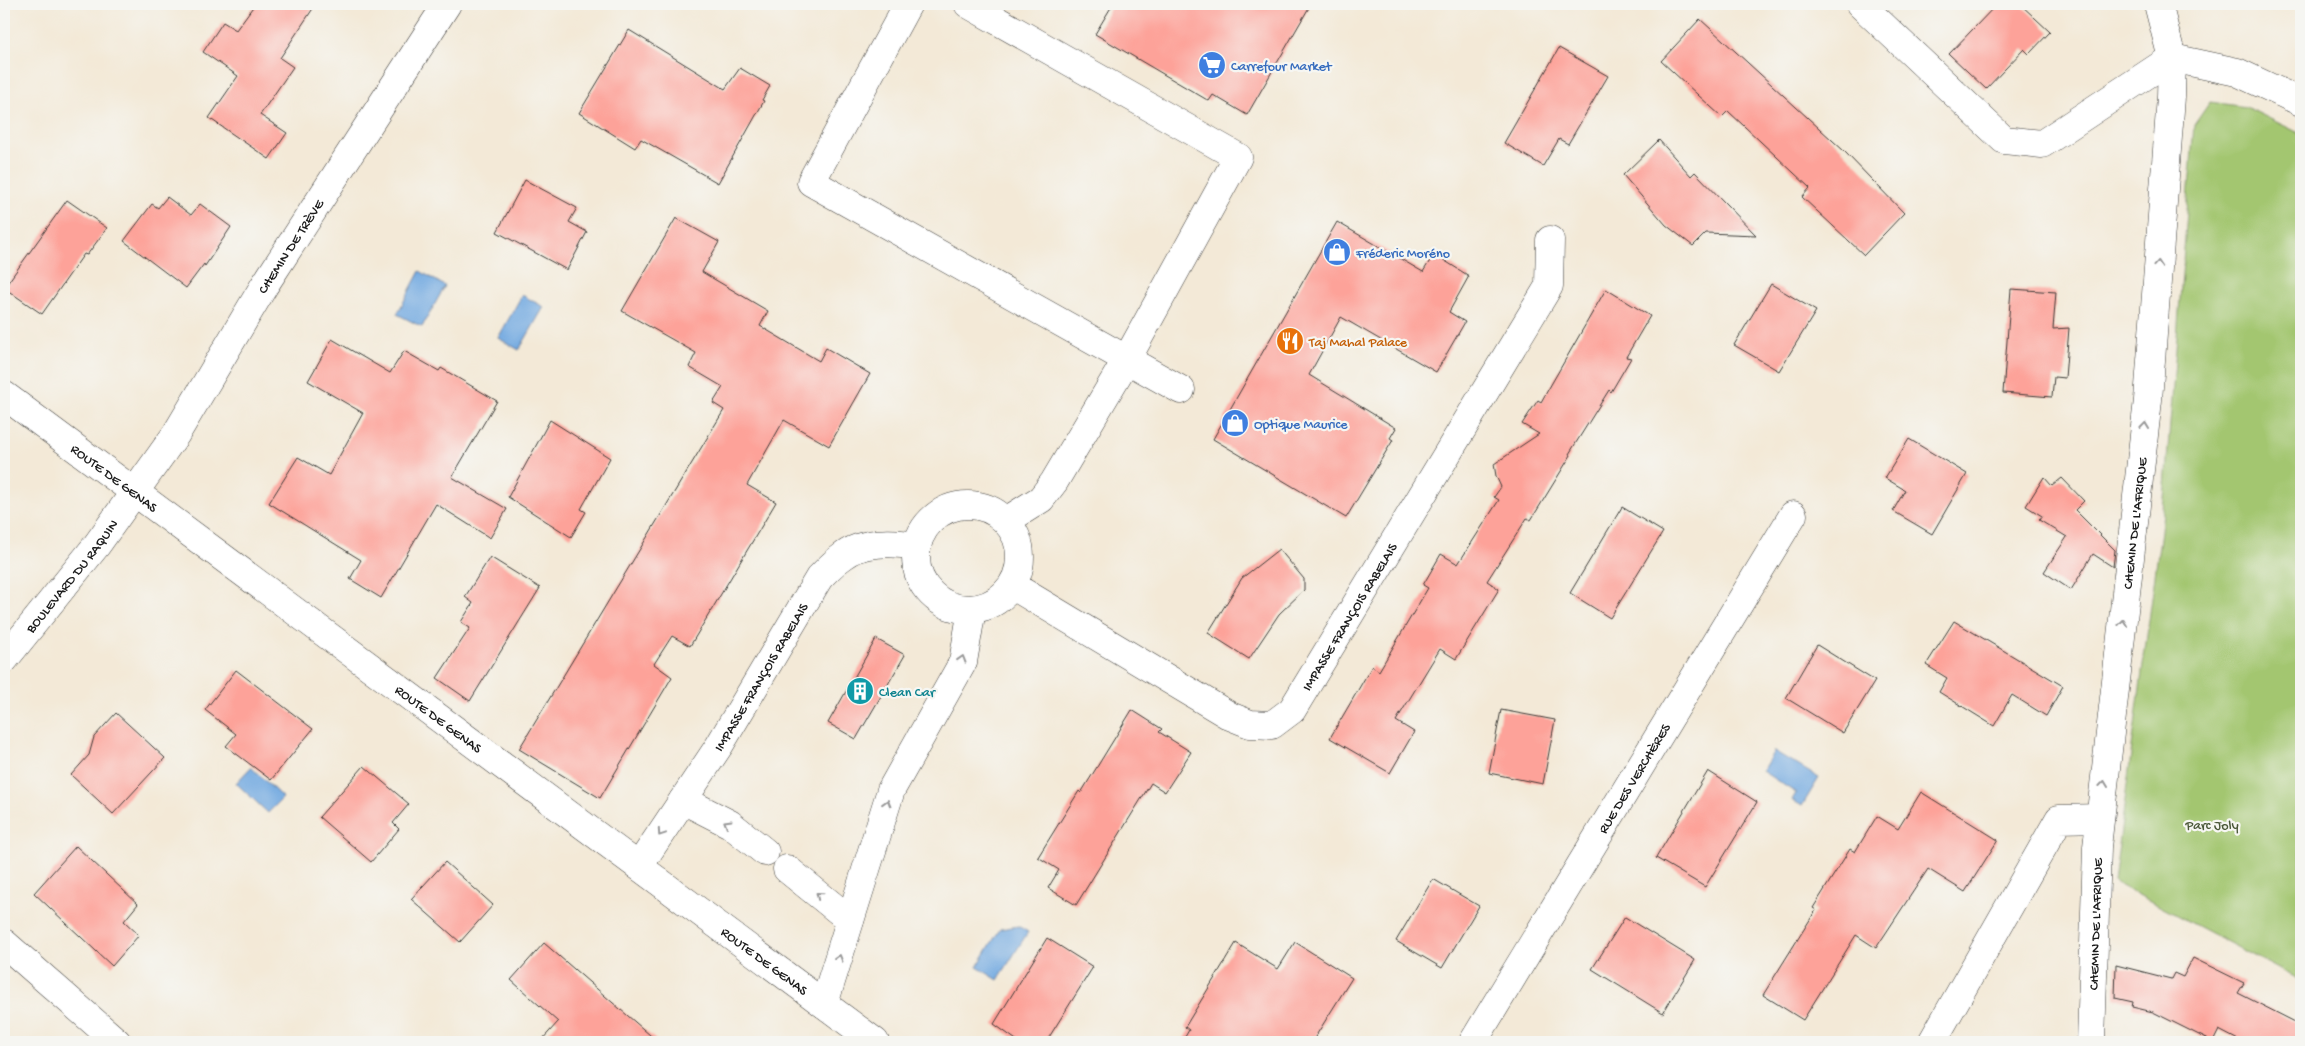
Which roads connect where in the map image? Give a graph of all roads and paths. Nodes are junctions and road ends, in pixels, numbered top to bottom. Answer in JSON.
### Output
{"nodes":[{"id":1,"x":447,"y":4,"type":"edge"},
{"id":2,"x":908,"y":4,"type":"edge"},
{"id":3,"x":968,"y":4,"type":"edge"},
{"id":4,"x":1860,"y":4,"type":"edge"},
{"id":5,"x":2158,"y":4,"type":"edge"},
{"id":6,"x":2172,"y":58,"type":"junction"},
{"id":7,"x":2301,"y":102,"type":"edge"},
{"id":8,"x":1550,"y":240,"type":"dead end"},
{"id":9,"x":1128,"y":359,"type":"junction"},
{"id":10,"x":1180,"y":390,"type":"dead end"},
{"id":11,"x":4,"y":395,"type":"edge"},
{"id":12,"x":135,"y":491,"type":"junction"},
{"id":13,"x":1793,"y":515,"type":"dead end"},
{"id":14,"x":1006,"y":521,"type":"junction"},
{"id":15,"x":917,"y":547,"type":"junction"},
{"id":16,"x":1013,"y":586,"type":"junction"},
{"id":17,"x":972,"y":609,"type":"junction"},
{"id":18,"x":4,"y":660,"type":"edge"},
{"id":19,"x":683,"y":800,"type":"junction"},
{"id":20,"x":2100,"y":818,"type":"junction"},
{"id":21,"x":766,"y":852,"type":"dead end"},
{"id":22,"x":640,"y":866,"type":"junction"},
{"id":23,"x":787,"y":869,"type":"dead end"},
{"id":24,"x":850,"y":920,"type":"junction"},
{"id":25,"x":4,"y":943,"type":"edge"},
{"id":26,"x":824,"y":1004,"type":"junction"},
{"id":27,"x":117,"y":1042,"type":"edge"},
{"id":28,"x":875,"y":1042,"type":"edge"},
{"id":29,"x":1473,"y":1042,"type":"edge"},
{"id":30,"x":1932,"y":1042,"type":"edge"},
{"id":31,"x":2090,"y":1042,"type":"edge"}],
"edges":[{"from":1,"to":12,"type":"street","name":"CHEMIN DE TRÈVE"},
{"from":2,"to":9,"type":"street"},
{"from":3,"to":9,"type":"street"},
{"from":4,"to":6,"type":"street"},
{"from":5,"to":6,"type":"street","name":"CHEMIN DE L'AFRIQUE"},
{"from":6,"to":7,"type":"street"},
{"from":20,"to":6,"type":"street","name":"CHEMIN DE L'AFRIQUE","one_way":true},
{"from":8,"to":16,"type":"street","name":"IMPASSE FRANÇOIS RABELAIS"},
{"from":9,"to":10,"type":"street"},
{"from":9,"to":14,"type":"street"},
{"from":11,"to":12,"type":"street","name":"ROUTE DE GENAS"},
{"from":12,"to":18,"type":"street","name":"BOULEVARD DU RAQUIN"},
{"from":12,"to":22,"type":"street","name":"ROUTE DE GENAS"},
{"from":13,"to":29,"type":"street","name":"RUE DES VERCHÈRES"},
{"from":14,"to":15,"type":"street"},
{"from":14,"to":16,"type":"street"},
{"from":15,"to":17,"type":"street"},
{"from":15,"to":19,"type":"street","name":"IMPASSE FRANÇOIS RABELAIS"},
{"from":16,"to":17,"type":"street"},
{"from":24,"to":17,"type":"street","one_way":true},
{"from":21,"to":19,"type":"street","one_way":true},
{"from":19,"to":22,"type":"street","name":"IMPASSE FRANÇOIS RABELAIS","one_way":true},
{"from":20,"to":30,"type":"street"},
{"from":20,"to":31,"type":"street","name":"CHEMIN DE L'AFRIQUE"},
{"from":22,"to":26,"type":"street","name":"ROUTE DE GENAS"},
{"from":24,"to":23,"type":"street","one_way":true},
{"from":26,"to":24,"type":"street","one_way":true},
{"from":25,"to":27,"type":"street"},
{"from":26,"to":28,"type":"street","name":"ROUTE DE GENAS"}]}
